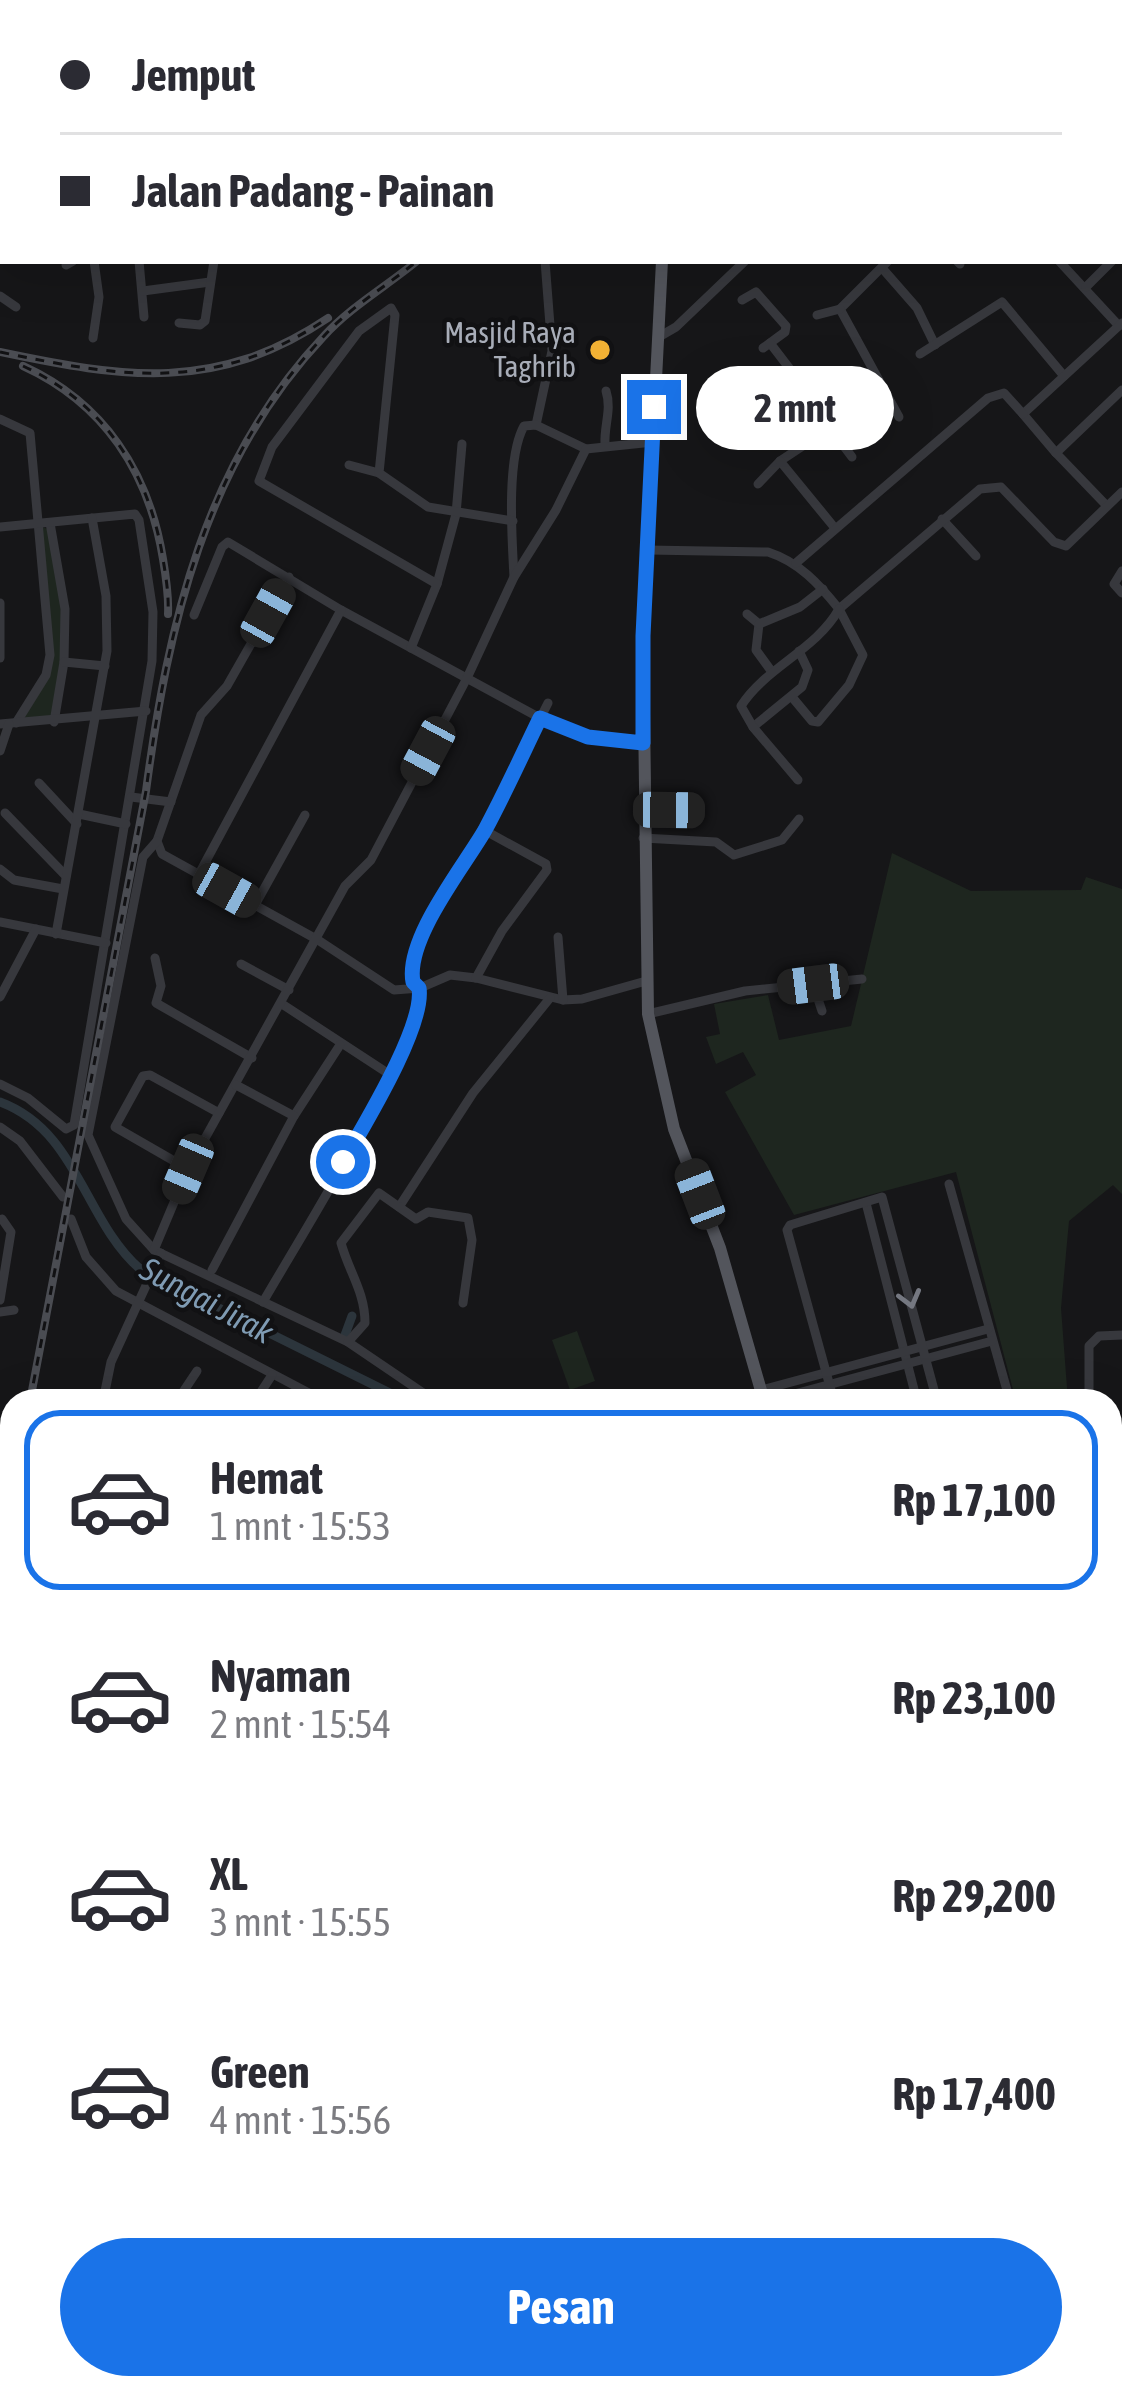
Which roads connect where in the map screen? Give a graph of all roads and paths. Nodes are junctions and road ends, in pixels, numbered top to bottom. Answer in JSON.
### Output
{"nodes":[{"id":1,"x":94,"y":264,"type":"edge"},
{"id":2,"x":139,"y":264,"type":"edge"},
{"id":3,"x":213,"y":264,"type":"edge"},
{"id":4,"x":545,"y":264,"type":"edge"},
{"id":5,"x":662,"y":264,"type":"edge"},
{"id":6,"x":742,"y":264,"type":"edge"},
{"id":7,"x":885,"y":264,"type":"edge"},
{"id":8,"x":1062,"y":264,"type":"edge"},
{"id":9,"x":1109,"y":264,"type":"edge"},
{"id":10,"x":210,"y":282,"type":"junction"},
{"id":11,"x":1086,"y":286,"type":"junction"},
{"id":12,"x":143,"y":291,"type":"junction"},
{"id":13,"x":0,"y":296,"type":"edge"},
{"id":14,"x":742,"y":300,"type":"dead end"},
{"id":15,"x":16,"y":307,"type":"dead end"},
{"id":16,"x":841,"y":309,"type":"junction"},
{"id":17,"x":817,"y":315,"type":"dead end"},
{"id":18,"x":144,"y":317,"type":"dead end"},
{"id":19,"x":179,"y":323,"type":"dead end"},
{"id":20,"x":1120,"y":324,"type":"edge"},
{"id":21,"x":93,"y":338,"type":"dead end"},
{"id":22,"x":657,"y":338,"type":"junction"},
{"id":23,"x":935,"y":345,"type":"junction"},
{"id":24,"x":920,"y":354,"type":"dead end"},
{"id":25,"x":793,"y":373,"type":"junction"},
{"id":26,"x":1064,"y":376,"type":"junction"},
{"id":27,"x":719,"y":377,"type":"dead end"},
{"id":28,"x":607,"y":391,"type":"dead end"},
{"id":29,"x":1122,"y":391,"type":"edge"},
{"id":30,"x":761,"y":400,"type":"junction"},
{"id":31,"x":1023,"y":414,"type":"junction"},
{"id":32,"x":899,"y":417,"type":"dead end"},
{"id":33,"x":0,"y":419,"type":"edge"},
{"id":34,"x":536,"y":425,"type":"junction"},
{"id":35,"x":757,"y":426,"type":"dead end"},
{"id":36,"x":830,"y":428,"type":"junction"},
{"id":37,"x":652,"y":442,"type":"junction"},
{"id":38,"x":462,"y":444,"type":"dead end"},
{"id":39,"x":605,"y":444,"type":"junction"},
{"id":40,"x":586,"y":448,"type":"junction"},
{"id":41,"x":1056,"y":453,"type":"junction"},
{"id":42,"x":852,"y":457,"type":"dead end"},
{"id":43,"x":779,"y":461,"type":"junction"},
{"id":44,"x":349,"y":464,"type":"dead end"},
{"id":45,"x":379,"y":473,"type":"junction"},
{"id":46,"x":758,"y":484,"type":"dead end"},
{"id":47,"x":1122,"y":493,"type":"edge"},
{"id":48,"x":1107,"y":506,"type":"junction"},
{"id":49,"x":456,"y":514,"type":"junction"},
{"id":50,"x":92,"y":518,"type":"junction"},
{"id":51,"x":942,"y":519,"type":"junction"},
{"id":52,"x":513,"y":521,"type":"junction"},
{"id":53,"x":44,"y":524,"type":"junction"},
{"id":54,"x":0,"y":527,"type":"edge"},
{"id":55,"x":835,"y":527,"type":"junction"},
{"id":56,"x":648,"y":550,"type":"junction"},
{"id":57,"x":976,"y":556,"type":"dead end"},
{"id":58,"x":796,"y":563,"type":"junction"},
{"id":59,"x":1122,"y":572,"type":"edge"},
{"id":60,"x":289,"y":577,"type":"junction"},
{"id":61,"x":514,"y":577,"type":"junction"},
{"id":62,"x":437,"y":584,"type":"junction"},
{"id":63,"x":823,"y":589,"type":"junction"},
{"id":64,"x":1122,"y":593,"type":"edge"},
{"id":65,"x":0,"y":604,"type":"edge"},
{"id":66,"x":839,"y":609,"type":"junction"},
{"id":67,"x":341,"y":610,"type":"junction"},
{"id":68,"x":747,"y":614,"type":"dead end"},
{"id":69,"x":194,"y":615,"type":"dead end"},
{"id":70,"x":759,"y":624,"type":"junction"},
{"id":71,"x":411,"y":648,"type":"junction"},
{"id":72,"x":799,"y":651,"type":"junction"},
{"id":73,"x":0,"y":658,"type":"edge"},
{"id":74,"x":64,"y":662,"type":"junction"},
{"id":75,"x":105,"y":666,"type":"junction"},
{"id":76,"x":772,"y":672,"type":"junction"},
{"id":77,"x":466,"y":678,"type":"junction"},
{"id":78,"x":792,"y":697,"type":"junction"},
{"id":79,"x":548,"y":703,"type":"dead end"},
{"id":80,"x":146,"y":711,"type":"junction"},
{"id":81,"x":97,"y":712,"type":"junction"},
{"id":82,"x":540,"y":718,"type":"junction"},
{"id":83,"x":54,"y":722,"type":"junction"},
{"id":84,"x":8,"y":724,"type":"edge"},
{"id":85,"x":753,"y":727,"type":"junction"},
{"id":86,"x":643,"y":743,"type":"junction"},
{"id":87,"x":0,"y":751,"type":"edge"},
{"id":88,"x":798,"y":780,"type":"dead end"},
{"id":89,"x":39,"y":783,"type":"dead end"},
{"id":90,"x":131,"y":797,"type":"junction"},
{"id":91,"x":171,"y":802,"type":"junction"},
{"id":92,"x":644,"y":809,"type":"junction"},
{"id":93,"x":695,"y":810,"type":"dead end"},
{"id":94,"x":5,"y":813,"type":"dead end"},
{"id":95,"x":305,"y":815,"type":"dead end"},
{"id":96,"x":78,"y":819,"type":"junction"},
{"id":97,"x":800,"y":819,"type":"dead end"},
{"id":98,"x":126,"y":824,"type":"junction"},
{"id":99,"x":484,"y":830,"type":"junction"},
{"id":100,"x":643,"y":838,"type":"junction"},
{"id":101,"x":157,"y":841,"type":"junction"},
{"id":102,"x":0,"y":869,"type":"edge"},
{"id":103,"x":200,"y":874,"type":"junction"},
{"id":104,"x":66,"y":876,"type":"junction"},
{"id":105,"x":64,"y":889,"type":"junction"},
{"id":106,"x":255,"y":905,"type":"junction"},
{"id":107,"x":0,"y":922,"type":"edge"},
{"id":108,"x":36,"y":929,"type":"junction"},
{"id":109,"x":56,"y":934,"type":"junction"},
{"id":110,"x":558,"y":938,"type":"dead end"},
{"id":111,"x":318,"y":940,"type":"junction"},
{"id":112,"x":106,"y":943,"type":"junction"},
{"id":113,"x":155,"y":958,"type":"dead end"},
{"id":114,"x":241,"y":964,"type":"dead end"},
{"id":115,"x":476,"y":978,"type":"junction"},
{"id":116,"x":862,"y":979,"type":"dead end"},
{"id":117,"x":646,"y":981,"type":"junction"},
{"id":118,"x":813,"y":984,"type":"junction"},
{"id":119,"x":419,"y":988,"type":"junction"},
{"id":120,"x":290,"y":990,"type":"junction"},
{"id":121,"x":0,"y":997,"type":"edge"},
{"id":122,"x":550,"y":998,"type":"junction"},
{"id":123,"x":562,"y":1000,"type":"junction"},
{"id":124,"x":282,"y":1004,"type":"junction"},
{"id":125,"x":822,"y":1011,"type":"dead end"},
{"id":126,"x":648,"y":1014,"type":"junction"},
{"id":127,"x":340,"y":1045,"type":"junction"},
{"id":128,"x":252,"y":1058,"type":"junction"},
{"id":129,"x":388,"y":1074,"type":"junction"},
{"id":130,"x":0,"y":1084,"type":"edge"},
{"id":131,"x":236,"y":1085,"type":"junction"},
{"id":132,"x":219,"y":1113,"type":"junction"},
{"id":133,"x":294,"y":1116,"type":"junction"},
{"id":134,"x":0,"y":1127,"type":"edge"},
{"id":135,"x":188,"y":1169,"type":"junction"},
{"id":136,"x":949,"y":1184,"type":"dead end"},
{"id":137,"x":63,"y":1197,"type":"dead end"},
{"id":138,"x":866,"y":1203,"type":"junction"},
{"id":139,"x":399,"y":1207,"type":"junction"},
{"id":140,"x":1,"y":1218,"type":"edge"},
{"id":141,"x":70,"y":1219,"type":"dead end"},
{"id":142,"x":158,"y":1254,"type":"junction"},
{"id":143,"x":4,"y":1262,"type":"edge"},
{"id":144,"x":212,"y":1270,"type":"dead end"},
{"id":145,"x":0,"y":1300,"type":"edge"},
{"id":146,"x":139,"y":1300,"type":"junction"},
{"id":147,"x":263,"y":1302,"type":"junction"},
{"id":148,"x":463,"y":1303,"type":"dead end"},
{"id":149,"x":14,"y":1310,"type":"dead end"},
{"id":150,"x":0,"y":1312,"type":"edge"},
{"id":151,"x":988,"y":1329,"type":"junction"},
{"id":152,"x":1122,"y":1335,"type":"edge"},
{"id":153,"x":992,"y":1341,"type":"junction"},
{"id":154,"x":347,"y":1342,"type":"junction"},
{"id":155,"x":922,"y":1346,"type":"junction"},
{"id":156,"x":904,"y":1352,"type":"junction"},
{"id":157,"x":926,"y":1359,"type":"junction"},
{"id":158,"x":908,"y":1364,"type":"junction"},
{"id":159,"x":197,"y":1371,"type":"dead end"},
{"id":160,"x":826,"y":1373,"type":"junction"},
{"id":161,"x":272,"y":1375,"type":"junction"},
{"id":162,"x":830,"y":1385,"type":"junction"},
{"id":163,"x":105,"y":1389,"type":"edge"},
{"id":164,"x":185,"y":1389,"type":"edge"},
{"id":165,"x":263,"y":1389,"type":"edge"},
{"id":166,"x":298,"y":1389,"type":"edge"},
{"id":167,"x":417,"y":1389,"type":"edge"},
{"id":168,"x":763,"y":1389,"type":"edge"},
{"id":169,"x":785,"y":1389,"type":"edge"},
{"id":170,"x":808,"y":1389,"type":"edge"},
{"id":171,"x":831,"y":1389,"type":"edge"},
{"id":172,"x":914,"y":1389,"type":"edge"},
{"id":173,"x":934,"y":1389,"type":"edge"},
{"id":174,"x":1006,"y":1389,"type":"edge"},
{"id":175,"x":1089,"y":1389,"type":"edge"},
{"id":176,"x":1122,"y":2109,"type":"edge"},
{"id":177,"x":1122,"y":2123,"type":"edge"}],
"edges":[{"from":1,"to":21,"type":"street"},
{"from":2,"to":12,"type":"street"},
{"from":3,"to":10,"type":"street"},
{"from":4,"to":34,"type":"street"},
{"from":5,"to":22,"type":"main road"},
{"from":6,"to":22,"type":"street"},
{"from":7,"to":16,"type":"street"},
{"from":7,"to":23,"type":"street"},
{"from":8,"to":11,"type":"street"},
{"from":9,"to":11,"type":"street"},
{"from":10,"to":12,"type":"street"},
{"from":10,"to":19,"type":"street"},
{"from":11,"to":20,"type":"street"},
{"from":12,"to":18,"type":"street"},
{"from":13,"to":15,"type":"street"},
{"from":14,"to":25,"type":"street"},
{"from":16,"to":17,"type":"street"},
{"from":16,"to":32,"type":"street"},
{"from":20,"to":26,"type":"street"},
{"from":22,"to":37,"type":"main road"},
{"from":23,"to":24,"type":"street"},
{"from":23,"to":26,"type":"street"},
{"from":25,"to":30,"type":"street"},
{"from":25,"to":36,"type":"street"},
{"from":26,"to":31,"type":"street"},
{"from":27,"to":30,"type":"street"},
{"from":28,"to":39,"type":"street"},
{"from":29,"to":41,"type":"street"},
{"from":30,"to":35,"type":"street"},
{"from":31,"to":41,"type":"street"},
{"from":31,"to":55,"type":"street"},
{"from":33,"to":53,"type":"street"},
{"from":34,"to":40,"type":"street"},
{"from":34,"to":52,"type":"street"},
{"from":36,"to":42,"type":"street"},
{"from":36,"to":43,"type":"street"},
{"from":37,"to":39,"type":"street"},
{"from":37,"to":56,"type":"main road"},
{"from":38,"to":49,"type":"street"},
{"from":39,"to":40,"type":"street"},
{"from":40,"to":61,"type":"street"},
{"from":41,"to":48,"type":"street"},
{"from":43,"to":46,"type":"street"},
{"from":43,"to":55,"type":"street"},
{"from":44,"to":45,"type":"street"},
{"from":45,"to":49,"type":"street"},
{"from":45,"to":62,"type":"street"},
{"from":47,"to":48,"type":"street"},
{"from":48,"to":51,"type":"street"},
{"from":49,"to":52,"type":"street"},
{"from":49,"to":62,"type":"street"},
{"from":50,"to":53,"type":"street"},
{"from":50,"to":75,"type":"street"},
{"from":50,"to":80,"type":"street"},
{"from":51,"to":57,"type":"street"},
{"from":51,"to":66,"type":"street"},
{"from":52,"to":61,"type":"street"},
{"from":53,"to":54,"type":"street"},
{"from":53,"to":74,"type":"street"},
{"from":53,"to":84,"type":"street"},
{"from":55,"to":58,"type":"street"},
{"from":56,"to":58,"type":"street"},
{"from":56,"to":86,"type":"main road"},
{"from":58,"to":63,"type":"street"},
{"from":59,"to":64,"type":"street"},
{"from":60,"to":67,"type":"street"},
{"from":60,"to":69,"type":"street"},
{"from":60,"to":91,"type":"street"},
{"from":61,"to":77,"type":"street"},
{"from":62,"to":71,"type":"street"},
{"from":63,"to":66,"type":"street"},
{"from":63,"to":70,"type":"street"},
{"from":65,"to":73,"type":"street"},
{"from":66,"to":72,"type":"street"},
{"from":66,"to":78,"type":"street"},
{"from":67,"to":71,"type":"street"},
{"from":67,"to":103,"type":"street"},
{"from":68,"to":70,"type":"street"},
{"from":70,"to":76,"type":"street"},
{"from":71,"to":77,"type":"street"},
{"from":72,"to":76,"type":"street"},
{"from":72,"to":78,"type":"street"},
{"from":74,"to":75,"type":"street"},
{"from":74,"to":83,"type":"street"},
{"from":75,"to":81,"type":"street"},
{"from":76,"to":85,"type":"street"},
{"from":77,"to":82,"type":"street"},
{"from":77,"to":111,"type":"street"},
{"from":78,"to":85,"type":"street"},
{"from":79,"to":82,"type":"street"},
{"from":80,"to":81,"type":"street"},
{"from":80,"to":90,"type":"street"},
{"from":81,"to":83,"type":"street"},
{"from":81,"to":96,"type":"street"},
{"from":82,"to":86,"type":"street"},
{"from":82,"to":99,"type":"street"},
{"from":83,"to":84,"type":"street"},
{"from":84,"to":87,"type":"street"},
{"from":85,"to":88,"type":"street"},
{"from":86,"to":92,"type":"main road"},
{"from":89,"to":96,"type":"street"},
{"from":90,"to":91,"type":"street"},
{"from":90,"to":98,"type":"street"},
{"from":91,"to":101,"type":"street"},
{"from":92,"to":93,"type":"street"},
{"from":92,"to":100,"type":"main road"},
{"from":94,"to":104,"type":"street"},
{"from":95,"to":106,"type":"street"},
{"from":96,"to":98,"type":"street"},
{"from":96,"to":104,"type":"street"},
{"from":97,"to":100,"type":"street"},
{"from":98,"to":112,"type":"street"},
{"from":99,"to":115,"type":"street"},
{"from":99,"to":119,"type":"street"},
{"from":100,"to":117,"type":"main road"},
{"from":101,"to":103,"type":"street"},
{"from":101,"to":142,"type":"street"},
{"from":102,"to":105,"type":"street"},
{"from":103,"to":106,"type":"street"},
{"from":104,"to":105,"type":"street"},
{"from":105,"to":109,"type":"street"},
{"from":106,"to":111,"type":"street"},
{"from":107,"to":108,"type":"street"},
{"from":108,"to":109,"type":"street"},
{"from":108,"to":121,"type":"street"},
{"from":109,"to":112,"type":"street"},
{"from":110,"to":123,"type":"street"},
{"from":111,"to":119,"type":"street"},
{"from":111,"to":120,"type":"street"},
{"from":112,"to":130,"type":"street"},
{"from":113,"to":128,"type":"street"},
{"from":114,"to":120,"type":"street"},
{"from":115,"to":119,"type":"street"},
{"from":115,"to":122,"type":"street"},
{"from":116,"to":118,"type":"street"},
{"from":117,"to":123,"type":"street"},
{"from":117,"to":126,"type":"main road"},
{"from":118,"to":125,"type":"street"},
{"from":118,"to":126,"type":"street"},
{"from":119,"to":129,"type":"street"},
{"from":120,"to":124,"type":"street"},
{"from":122,"to":123,"type":"street"},
{"from":122,"to":139,"type":"street"},
{"from":124,"to":127,"type":"street"},
{"from":124,"to":128,"type":"street"},
{"from":126,"to":168,"type":"main road"},
{"from":127,"to":129,"type":"street"},
{"from":127,"to":133,"type":"street"},
{"from":128,"to":131,"type":"street"},
{"from":129,"to":147,"type":"street"},
{"from":131,"to":132,"type":"street"},
{"from":131,"to":133,"type":"street"},
{"from":132,"to":135,"type":"street"},
{"from":132,"to":135,"type":"street"},
{"from":133,"to":144,"type":"street"},
{"from":134,"to":137,"type":"street"},
{"from":135,"to":142,"type":"street"},
{"from":136,"to":151,"type":"street"},
{"from":138,"to":155,"type":"street","one_way":true},
{"from":138,"to":156,"type":"street"},
{"from":138,"to":160,"type":"street"},
{"from":139,"to":148,"type":"street"},
{"from":139,"to":154,"type":"street"},
{"from":140,"to":143,"type":"street"},
{"from":141,"to":146,"type":"street"},
{"from":142,"to":146,"type":"street"},
{"from":142,"to":147,"type":"street"},
{"from":143,"to":145,"type":"street"},
{"from":146,"to":161,"type":"street"},
{"from":146,"to":163,"type":"street"},
{"from":147,"to":154,"type":"street"},
{"from":149,"to":150,"type":"street"},
{"from":151,"to":153,"type":"street"},
{"from":151,"to":155,"type":"street"},
{"from":152,"to":175,"type":"street"},
{"from":153,"to":157,"type":"street"},
{"from":153,"to":174,"type":"street"},
{"from":154,"to":167,"type":"street"},
{"from":155,"to":156,"type":"street"},
{"from":155,"to":157,"type":"street"},
{"from":156,"to":158,"type":"street"},
{"from":156,"to":160,"type":"street"},
{"from":157,"to":158,"type":"street"},
{"from":157,"to":173,"type":"street"},
{"from":158,"to":162,"type":"street"},
{"from":158,"to":172,"type":"street"},
{"from":159,"to":164,"type":"street"},
{"from":160,"to":162,"type":"street"},
{"from":160,"to":169,"type":"street"},
{"from":161,"to":165,"type":"street"},
{"from":161,"to":166,"type":"street"},
{"from":162,"to":170,"type":"street"},
{"from":162,"to":171,"type":"street"},
{"from":176,"to":177,"type":"street"}]}
